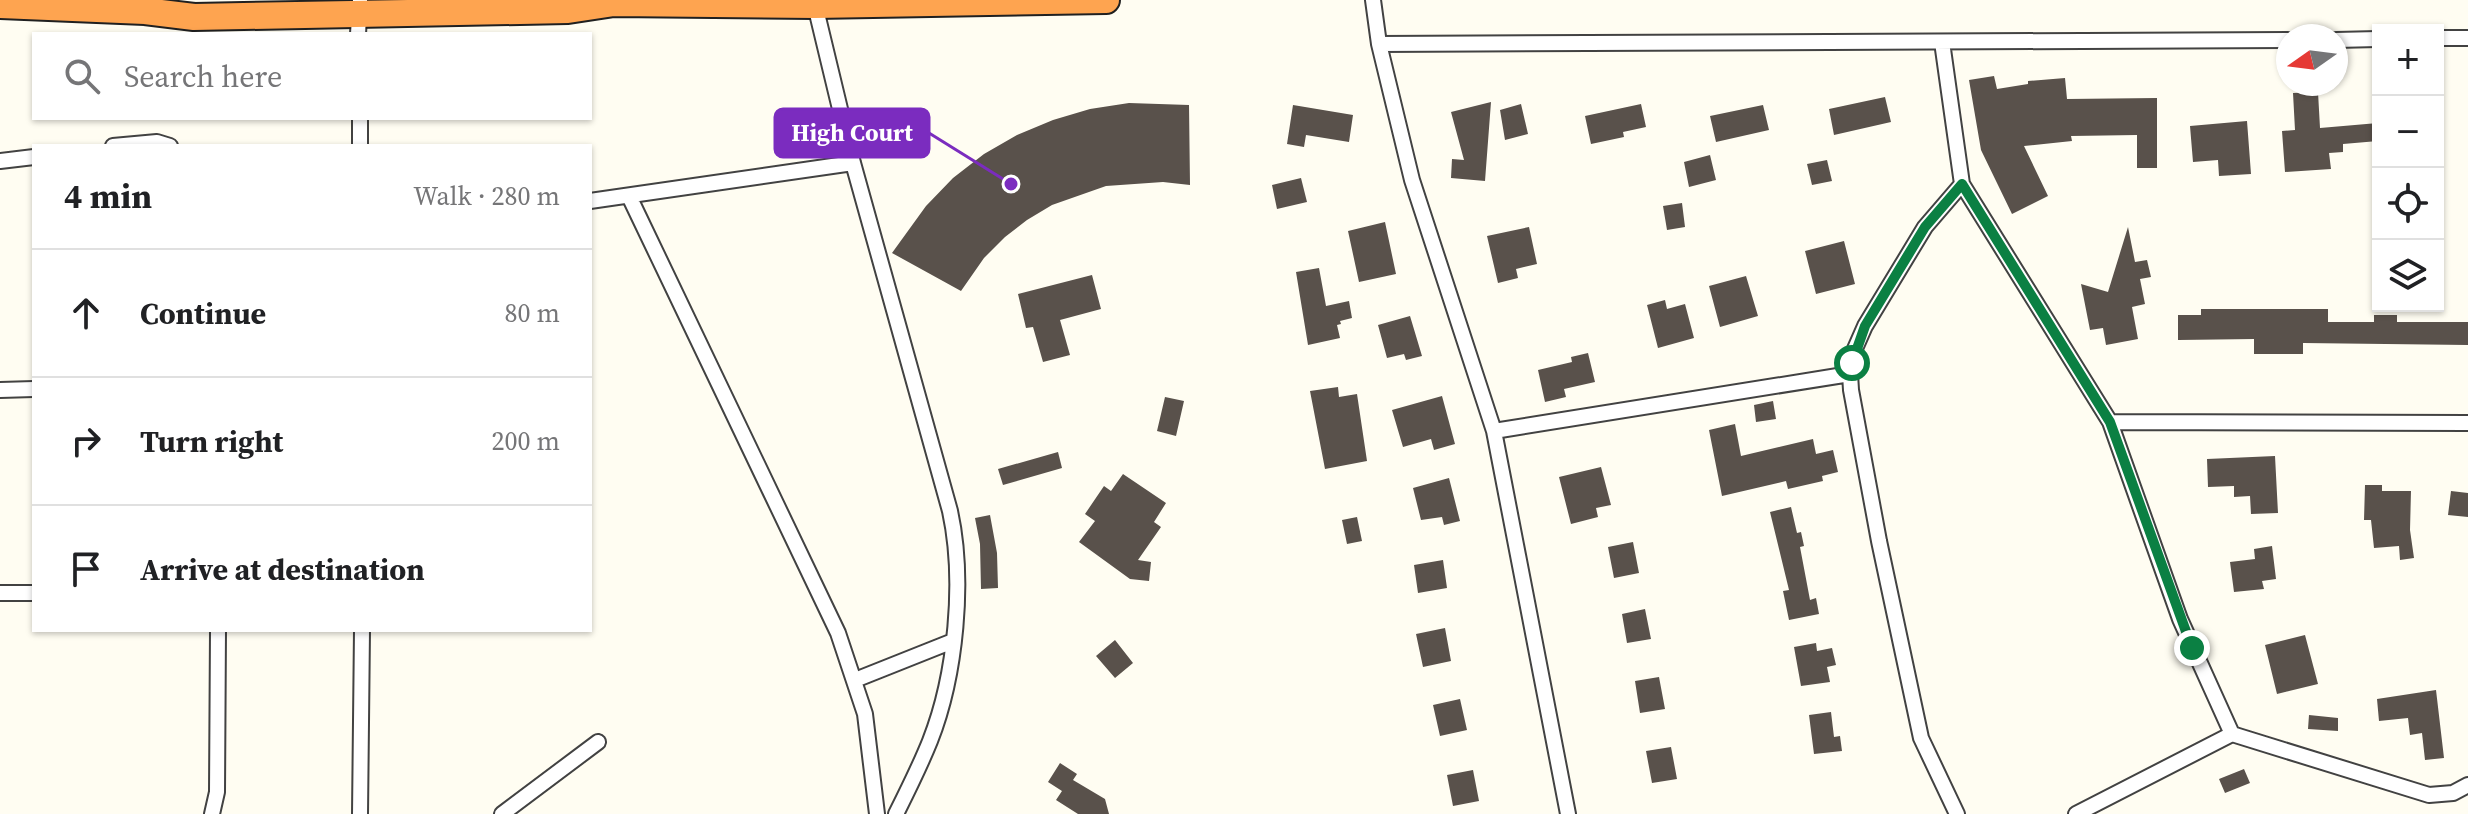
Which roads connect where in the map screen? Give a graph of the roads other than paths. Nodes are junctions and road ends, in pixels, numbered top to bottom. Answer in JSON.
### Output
{"nodes":[{"id":1,"x":212,"y":0,"type":"edge"},
{"id":2,"x":1106,"y":0,"type":"edge"},
{"id":3,"x":1373,"y":0,"type":"edge"},
{"id":4,"x":605,"y":2,"type":"edge"},
{"id":5,"x":0,"y":5,"type":"edge"},
{"id":6,"x":815,"y":5,"type":"junction"},
{"id":7,"x":145,"y":11,"type":"junction"},
{"id":8,"x":423,"y":12,"type":"junction"},
{"id":9,"x":307,"y":14,"type":"junction"},
{"id":10,"x":359,"y":16,"type":"edge"},
{"id":11,"x":333,"y":32,"type":"edge"},
{"id":12,"x":383,"y":32,"type":"edge"},
{"id":13,"x":2444,"y":38,"type":"edge"},
{"id":14,"x":2468,"y":38,"type":"edge"},
{"id":15,"x":2372,"y":39,"type":"edge"},
{"id":16,"x":2276,"y":40,"type":"edge"},
{"id":17,"x":2348,"y":40,"type":"edge"},
{"id":18,"x":1942,"y":42,"type":"junction"},
{"id":19,"x":1379,"y":44,"type":"junction"},
{"id":20,"x":360,"y":120,"type":"edge"},
{"id":21,"x":135,"y":144,"type":"edge"},
{"id":22,"x":164,"y":144,"type":"edge"},
{"id":23,"x":360,"y":144,"type":"edge"},
{"id":24,"x":32,"y":157,"type":"edge"},
{"id":25,"x":0,"y":161,"type":"edge"},
{"id":26,"x":853,"y":163,"type":"junction"},
{"id":27,"x":1962,"y":184,"type":"junction"},
{"id":28,"x":629,"y":196,"type":"junction"},
{"id":29,"x":592,"y":201,"type":"edge"},
{"id":30,"x":1850,"y":374,"type":"junction"},
{"id":31,"x":32,"y":389,"type":"edge"},
{"id":32,"x":0,"y":390,"type":"edge"},
{"id":33,"x":2110,"y":422,"type":"junction"},
{"id":34,"x":2468,"y":423,"type":"edge"},
{"id":35,"x":1494,"y":431,"type":"junction"},
{"id":36,"x":0,"y":593,"type":"edge"},
{"id":37,"x":32,"y":593,"type":"edge"},
{"id":38,"x":218,"y":632,"type":"edge"},
{"id":39,"x":362,"y":632,"type":"edge"},
{"id":40,"x":953,"y":641,"type":"junction"},
{"id":41,"x":855,"y":680,"type":"junction"},
{"id":42,"x":2232,"y":734,"type":"junction"},
{"id":43,"x":598,"y":742,"type":"dead end"},
{"id":44,"x":2468,"y":785,"type":"edge"},
{"id":45,"x":212,"y":814,"type":"edge"},
{"id":46,"x":360,"y":814,"type":"edge"},
{"id":47,"x":502,"y":814,"type":"edge"},
{"id":48,"x":877,"y":814,"type":"edge"},
{"id":49,"x":896,"y":814,"type":"edge"},
{"id":50,"x":1568,"y":814,"type":"edge"},
{"id":51,"x":1957,"y":814,"type":"edge"},
{"id":52,"x":2076,"y":814,"type":"edge"}],
"edges":[{"from":1,"to":7,"type":"highway"},
{"from":2,"to":6,"type":"highway"},
{"from":3,"to":19,"type":"street"},
{"from":4,"to":6,"type":"highway"},
{"from":4,"to":8,"type":"highway"},
{"from":5,"to":7,"type":"highway"},
{"from":6,"to":26,"type":"street"},
{"from":7,"to":9,"type":"highway"},
{"from":8,"to":10,"type":"highway"},
{"from":8,"to":12,"type":"highway"},
{"from":9,"to":10,"type":"highway"},
{"from":9,"to":11,"type":"highway"},
{"from":13,"to":14,"type":"street"},
{"from":15,"to":17,"type":"street"},
{"from":16,"to":18,"type":"street"},
{"from":18,"to":19,"type":"street"},
{"from":18,"to":27,"type":"street"},
{"from":19,"to":35,"type":"street"},
{"from":20,"to":23,"type":"street"},
{"from":21,"to":22,"type":"street"},
{"from":24,"to":25,"type":"street"},
{"from":26,"to":28,"type":"street"},
{"from":26,"to":40,"type":"street"},
{"from":27,"to":30,"type":"street"},
{"from":27,"to":33,"type":"street"},
{"from":28,"to":29,"type":"street"},
{"from":28,"to":41,"type":"street"},
{"from":30,"to":35,"type":"street"},
{"from":30,"to":51,"type":"street"},
{"from":31,"to":32,"type":"street"},
{"from":33,"to":34,"type":"street"},
{"from":33,"to":42,"type":"street"},
{"from":35,"to":50,"type":"street"},
{"from":36,"to":37,"type":"street"},
{"from":38,"to":45,"type":"street"},
{"from":39,"to":46,"type":"street"},
{"from":40,"to":41,"type":"street"},
{"from":40,"to":49,"type":"street"},
{"from":41,"to":48,"type":"street"},
{"from":42,"to":44,"type":"street"},
{"from":42,"to":52,"type":"street"},
{"from":43,"to":47,"type":"street"}]}
